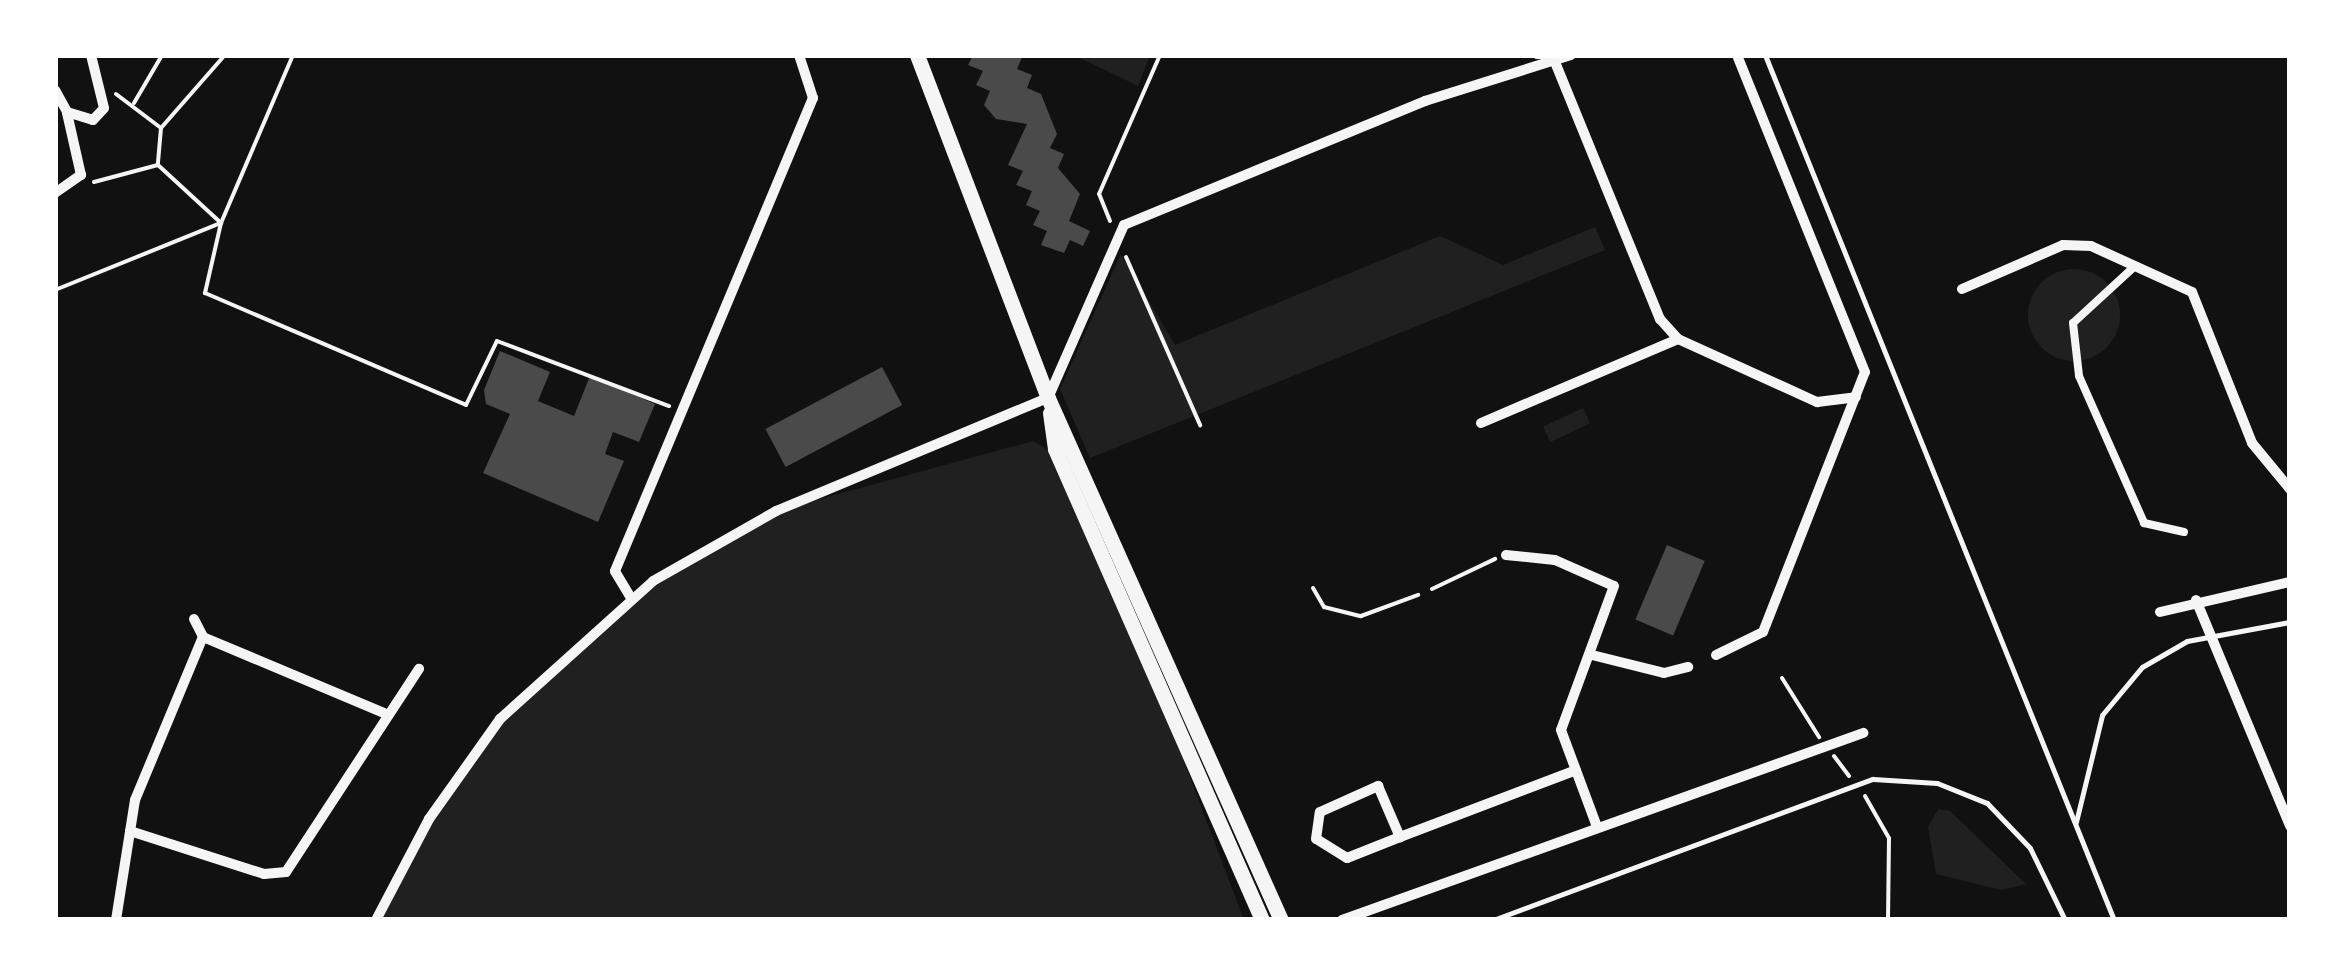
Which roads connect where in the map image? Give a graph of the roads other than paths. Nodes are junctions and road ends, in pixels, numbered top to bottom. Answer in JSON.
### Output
{"nodes":[{"id":1,"x":91,"y":55,"type":"edge"},
{"id":2,"x":799,"y":55,"type":"edge"},
{"id":3,"x":917,"y":55,"type":"edge"},
{"id":4,"x":1570,"y":55,"type":"edge"},
{"id":5,"x":1737,"y":55,"type":"edge"},
{"id":6,"x":1765,"y":55,"type":"edge"},
{"id":7,"x":1518,"y":61,"type":"edge"},
{"id":8,"x":1555,"y":62,"type":"junction"},
{"id":9,"x":55,"y":90,"type":"edge"},
{"id":10,"x":66,"y":112,"type":"junction"},
{"id":11,"x":93,"y":120,"type":"junction"},
{"id":12,"x":79,"y":138,"type":"junction"},
{"id":13,"x":55,"y":192,"type":"edge"},
{"id":14,"x":2135,"y":266,"type":"junction"},
{"id":15,"x":1962,"y":289,"type":"dead end"},
{"id":16,"x":1678,"y":339,"type":"junction"},
{"id":17,"x":1856,"y":397,"type":"junction"},
{"id":18,"x":1048,"y":398,"type":"junction"},
{"id":19,"x":1481,"y":422,"type":"dead end"},
{"id":20,"x":2290,"y":489,"type":"edge"},
{"id":21,"x":2184,"y":532,"type":"dead end"},
{"id":22,"x":1506,"y":555,"type":"road end"},
{"id":23,"x":2290,"y":582,"type":"edge"},
{"id":24,"x":630,"y":598,"type":"junction"},
{"id":25,"x":2196,"y":600,"type":"junction"},
{"id":26,"x":2160,"y":612,"type":"dead end"},
{"id":27,"x":194,"y":619,"type":"dead end"},
{"id":28,"x":2290,"y":622,"type":"edge"},
{"id":29,"x":203,"y":638,"type":"junction"},
{"id":30,"x":1592,"y":655,"type":"junction"},
{"id":31,"x":1716,"y":655,"type":"dead end"},
{"id":32,"x":1688,"y":666,"type":"dead end"},
{"id":33,"x":420,"y":669,"type":"dead end"},
{"id":34,"x":384,"y":713,"type":"junction"},
{"id":35,"x":1863,"y":733,"type":"dead end"},
{"id":36,"x":1576,"y":770,"type":"junction"},
{"id":37,"x":2075,"y":825,"type":"junction"},
{"id":38,"x":1597,"y":826,"type":"junction"},
{"id":39,"x":2290,"y":826,"type":"edge"},
{"id":40,"x":130,"y":830,"type":"junction"},
{"id":41,"x":1400,"y":838,"type":"junction"},
{"id":42,"x":116,"y":920,"type":"edge"},
{"id":43,"x":376,"y":920,"type":"edge"},
{"id":44,"x":1262,"y":920,"type":"edge"},
{"id":45,"x":1280,"y":920,"type":"edge"},
{"id":46,"x":1342,"y":920,"type":"edge"},
{"id":47,"x":1493,"y":920,"type":"edge"},
{"id":48,"x":2065,"y":920,"type":"edge"},
{"id":49,"x":2114,"y":920,"type":"edge"}],
"edges":[{"from":1,"to":11,"type":"street"},
{"from":2,"to":24,"type":"street"},
{"from":3,"to":18,"type":"main road"},
{"from":4,"to":8,"type":"street"},
{"from":5,"to":17,"type":"street"},
{"from":6,"to":37,"type":"lane"},
{"from":7,"to":8,"type":"street"},
{"from":7,"to":18,"type":"street"},
{"from":8,"to":16,"type":"street"},
{"from":9,"to":10,"type":"street"},
{"from":10,"to":11,"type":"street"},
{"from":10,"to":12,"type":"street"},
{"from":11,"to":12,"type":"street"},
{"from":12,"to":13,"type":"street"},
{"from":14,"to":15,"type":"street"},
{"from":14,"to":20,"type":"street"},
{"from":14,"to":21,"type":"street"},
{"from":16,"to":17,"type":"street"},
{"from":16,"to":19,"type":"street"},
{"from":17,"to":31,"type":"street"},
{"from":18,"to":24,"type":"street"},
{"from":18,"to":44,"type":"main road"},
{"from":18,"to":45,"type":"main road"},
{"from":22,"to":30,"type":"street"},
{"from":23,"to":25,"type":"street"},
{"from":24,"to":43,"type":"street"},
{"from":25,"to":26,"type":"street"},
{"from":25,"to":39,"type":"street"},
{"from":27,"to":29,"type":"street"},
{"from":28,"to":37,"type":"lane"},
{"from":29,"to":34,"type":"street"},
{"from":29,"to":40,"type":"street"},
{"from":30,"to":32,"type":"street"},
{"from":30,"to":36,"type":"street"},
{"from":33,"to":34,"type":"street"},
{"from":34,"to":40,"type":"street"},
{"from":35,"to":38,"type":"street"},
{"from":36,"to":38,"type":"street"},
{"from":36,"to":41,"type":"street"},
{"from":37,"to":49,"type":"lane"},
{"from":38,"to":46,"type":"street"},
{"from":40,"to":42,"type":"street"},
{"from":41,"to":41,"type":"street"},
{"from":47,"to":48,"type":"lane"}]}
